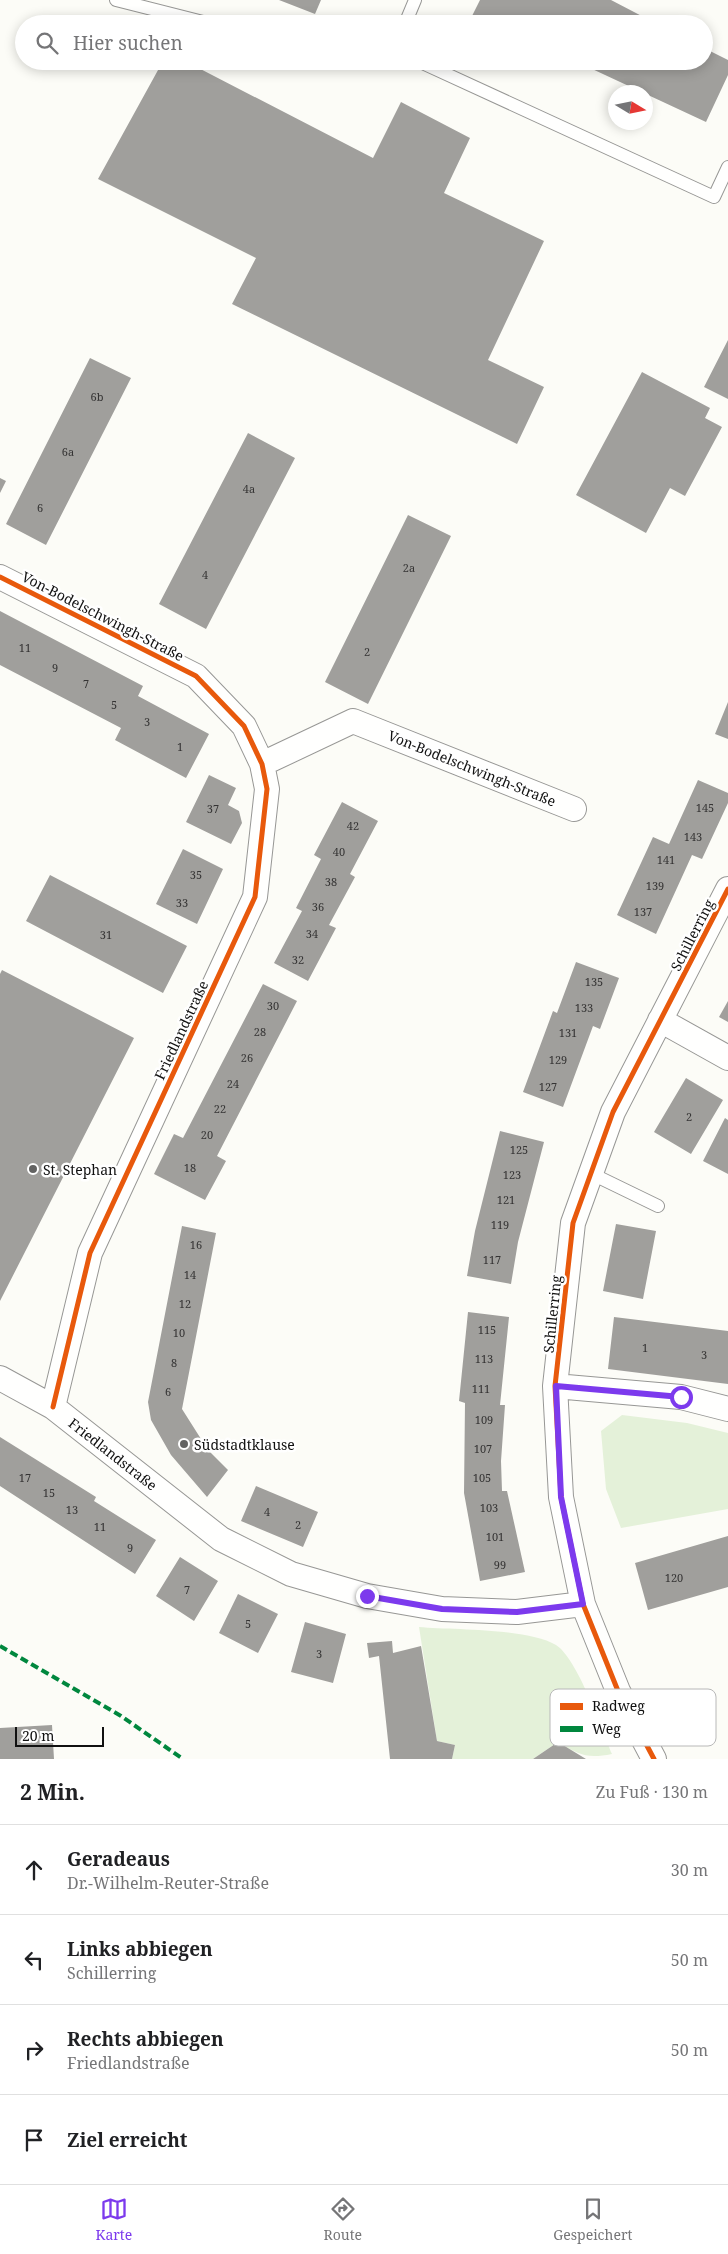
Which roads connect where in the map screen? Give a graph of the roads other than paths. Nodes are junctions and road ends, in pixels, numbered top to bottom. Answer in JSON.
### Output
{"nodes":[{"id":1,"x":116,"y":0,"type":"edge"},
{"id":2,"x":415,"y":0,"type":"edge"},
{"id":3,"x":175,"y":15,"type":"edge"},
{"id":4,"x":409,"y":15,"type":"edge"},
{"id":5,"x":438,"y":70,"type":"edge"},
{"id":6,"x":728,"y":167,"type":"edge"},
{"id":7,"x":0,"y":577,"type":"edge"},
{"id":8,"x":196,"y":676,"type":"joint"},
{"id":9,"x":262,"y":764,"type":"junction"},
{"id":10,"x":574,"y":809,"type":"dead end"},
{"id":11,"x":728,"y":889,"type":"edge"},
{"id":12,"x":660,"y":1020,"type":"junction"},
{"id":13,"x":728,"y":1058,"type":"edge"},
{"id":14,"x":590,"y":1173,"type":"junction"},
{"id":15,"x":658,"y":1206,"type":"dead end"},
{"id":16,"x":0,"y":1378,"type":"edge"},
{"id":17,"x":556,"y":1386,"type":"junction"},
{"id":18,"x":53,"y":1406,"type":"junction"},
{"id":19,"x":728,"y":1409,"type":"edge"},
{"id":20,"x":583,"y":1604,"type":"junction"},
{"id":21,"x":617,"y":1689,"type":"edge"},
{"id":22,"x":647,"y":1746,"type":"edge"},
{"id":23,"x":654,"y":1759,"type":"edge"}],
"edges":[{"from":1,"to":3,"type":"lane"},
{"from":2,"to":4,"type":"lane"},
{"from":5,"to":6,"type":"lane"},
{"from":7,"to":8,"type":"street","name":"Von-Bodelschwingh-Straße"},
{"from":8,"to":9,"type":"street","name":"Friedlandstraße"},
{"from":9,"to":10,"type":"street","name":"Von-Bodelschwingh-Straße"},
{"from":9,"to":18,"type":"street","name":"Friedlandstraße"},
{"from":11,"to":12,"type":"street","name":"Schillerring"},
{"from":12,"to":13,"type":"street"},
{"from":12,"to":14,"type":"street","name":"Schillerring"},
{"from":14,"to":15,"type":"lane"},
{"from":14,"to":17,"type":"street","name":"Schillerring"},
{"from":16,"to":18,"type":"street"},
{"from":17,"to":19,"type":"street"},
{"from":17,"to":20,"type":"street","name":"Schillerring"},
{"from":18,"to":20,"type":"street","name":"Friedlandstraße"},
{"from":20,"to":21,"type":"street","name":"Schillerring"},
{"from":22,"to":23,"type":"street","name":"Schillerring"}]}
